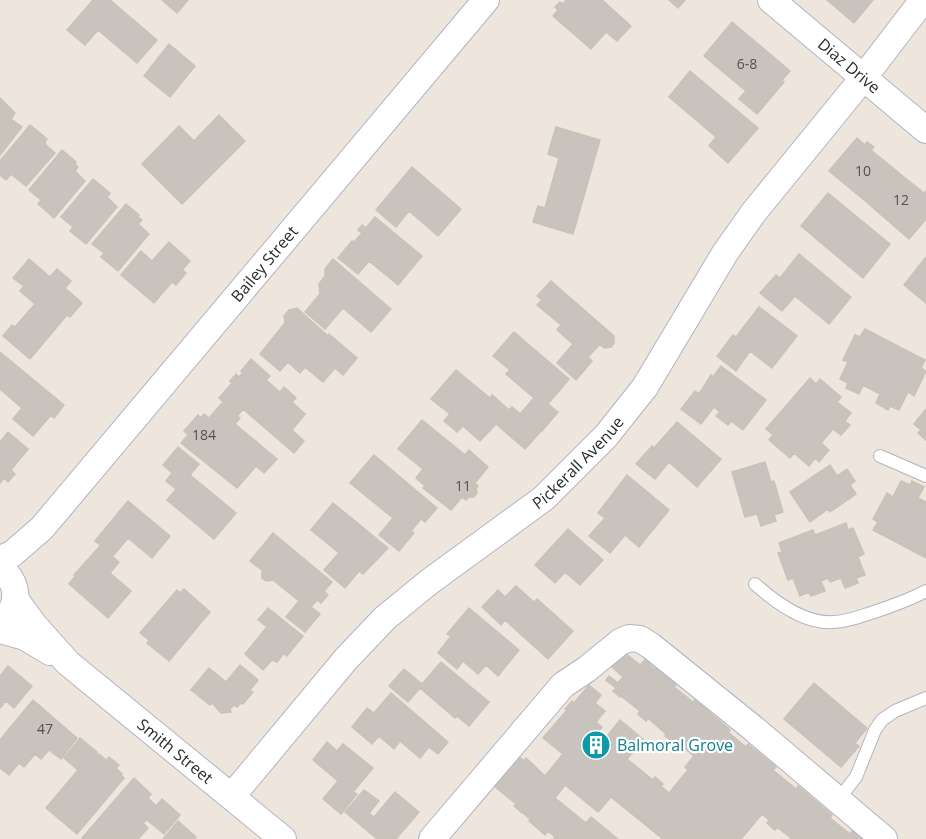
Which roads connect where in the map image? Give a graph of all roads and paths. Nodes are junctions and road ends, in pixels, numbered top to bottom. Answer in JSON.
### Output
{"nodes":[{"id":1,"x":486,"y":0,"type":"edge"},
{"id":2,"x":771,"y":0,"type":"edge"},
{"id":3,"x":923,"y":0,"type":"edge"},
{"id":4,"x":864,"y":77,"type":"junction"},
{"id":5,"x":926,"y":130,"type":"edge"},
{"id":6,"x":880,"y":456,"type":"dead end"},
{"id":7,"x":926,"y":477,"type":"edge"},
{"id":8,"x":42,"y":528,"type":"junction"},
{"id":9,"x":0,"y":559,"type":"edge"},
{"id":10,"x":10,"y":584,"type":"edge"},
{"id":11,"x":755,"y":584,"type":"dead end"},
{"id":12,"x":926,"y":591,"type":"edge"},
{"id":13,"x":0,"y":622,"type":"edge"},
{"id":14,"x":0,"y":630,"type":"edge"},
{"id":15,"x":68,"y":663,"type":"junction"},
{"id":16,"x":926,"y":698,"type":"edge"},
{"id":17,"x":232,"y":796,"type":"junction"},
{"id":18,"x":838,"y":800,"type":"junction"},
{"id":19,"x":283,"y":839,"type":"edge"},
{"id":20,"x":432,"y":839,"type":"edge"},
{"id":21,"x":884,"y":839,"type":"edge"}],
"edges":[{"from":1,"to":8,"type":"street","name":"Bailey Street"},
{"from":2,"to":4,"type":"street","name":"Diaz Drive"},
{"from":3,"to":4,"type":"street","name":"Pickerall Avenue"},
{"from":4,"to":5,"type":"street","name":"Diaz Drive"},
{"from":4,"to":17,"type":"street","name":"Pickerall Avenue"},
{"from":6,"to":7,"type":"lane"},
{"from":8,"to":9,"type":"street","name":"Bailey Street"},
{"from":8,"to":10,"type":"street","name":"Bailey Street"},
{"from":10,"to":13,"type":"street","name":"Bailey Street"},
{"from":10,"to":15,"type":"street","name":"Smith Street"},
{"from":11,"to":12,"type":"lane"},
{"from":14,"to":15,"type":"street","name":"Smith Street"},
{"from":15,"to":17,"type":"street","name":"Smith Street"},
{"from":16,"to":18,"type":"lane"},
{"from":17,"to":19,"type":"street","name":"Smith Street"},
{"from":18,"to":20,"type":"street"},
{"from":18,"to":21,"type":"street"}]}
